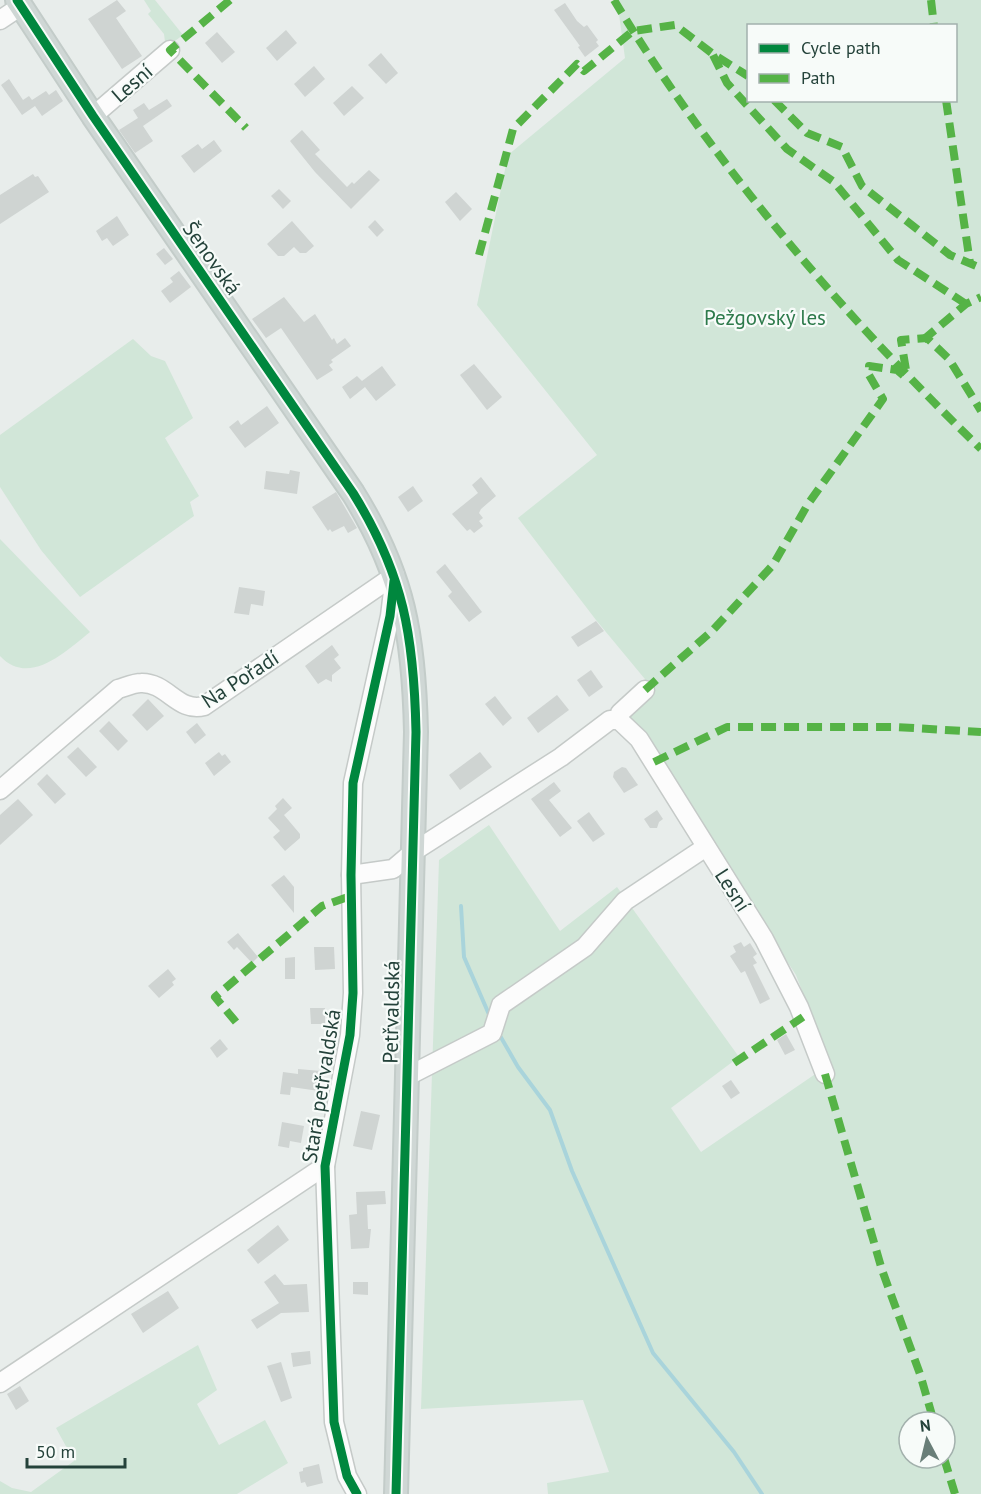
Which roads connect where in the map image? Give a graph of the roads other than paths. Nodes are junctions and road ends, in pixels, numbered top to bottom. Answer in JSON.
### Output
{"nodes":[{"id":1,"x":19,"y":3,"type":"edge"},
{"id":2,"x":0,"y":20,"type":"edge"},
{"id":3,"x":170,"y":50,"type":"dead end"},
{"id":4,"x":93,"y":116,"type":"junction"},
{"id":5,"x":378,"y":536,"type":"joint"},
{"id":6,"x":395,"y":575,"type":"junction"},
{"id":7,"x":645,"y":690,"type":"dead end"},
{"id":8,"x":619,"y":720,"type":"junction"},
{"id":9,"x":0,"y":790,"type":"edge"},
{"id":10,"x":706,"y":847,"type":"junction"},
{"id":11,"x":413,"y":852,"type":"junction"},
{"id":12,"x":351,"y":875,"type":"junction"},
{"id":13,"x":825,"y":1074,"type":"dead end"},
{"id":14,"x":408,"y":1076,"type":"junction"},
{"id":15,"x":325,"y":1167,"type":"junction"},
{"id":16,"x":0,"y":1383,"type":"edge"},
{"id":17,"x":357,"y":1494,"type":"edge"},
{"id":18,"x":396,"y":1494,"type":"edge"}],
"edges":[{"from":1,"to":2,"type":"street"},
{"from":1,"to":4,"type":"main road","name":"Šenovská"},
{"from":3,"to":4,"type":"street","name":"Lesní"},
{"from":4,"to":5,"type":"main road","name":"Šenovská"},
{"from":5,"to":6,"type":"main road","name":"Petřvaldská"},
{"from":6,"to":9,"type":"street","name":"Na Pořadí"},
{"from":6,"to":11,"type":"main road","name":"Petřvaldská"},
{"from":6,"to":12,"type":"street","name":"Stará petřvaldská"},
{"from":7,"to":8,"type":"street"},
{"from":8,"to":10,"type":"street","name":"Lesní"},
{"from":8,"to":11,"type":"street"},
{"from":10,"to":13,"type":"street","name":"Lesní"},
{"from":10,"to":14,"type":"street"},
{"from":11,"to":12,"type":"street"},
{"from":11,"to":14,"type":"main road","name":"Petřvaldská"},
{"from":12,"to":15,"type":"street","name":"Stará petřvaldská"},
{"from":14,"to":18,"type":"main road","name":"Petřvaldská"},
{"from":15,"to":16,"type":"street","name":"Stará petřvaldská"},
{"from":15,"to":17,"type":"street","name":"Stará petřvaldská"}]}
